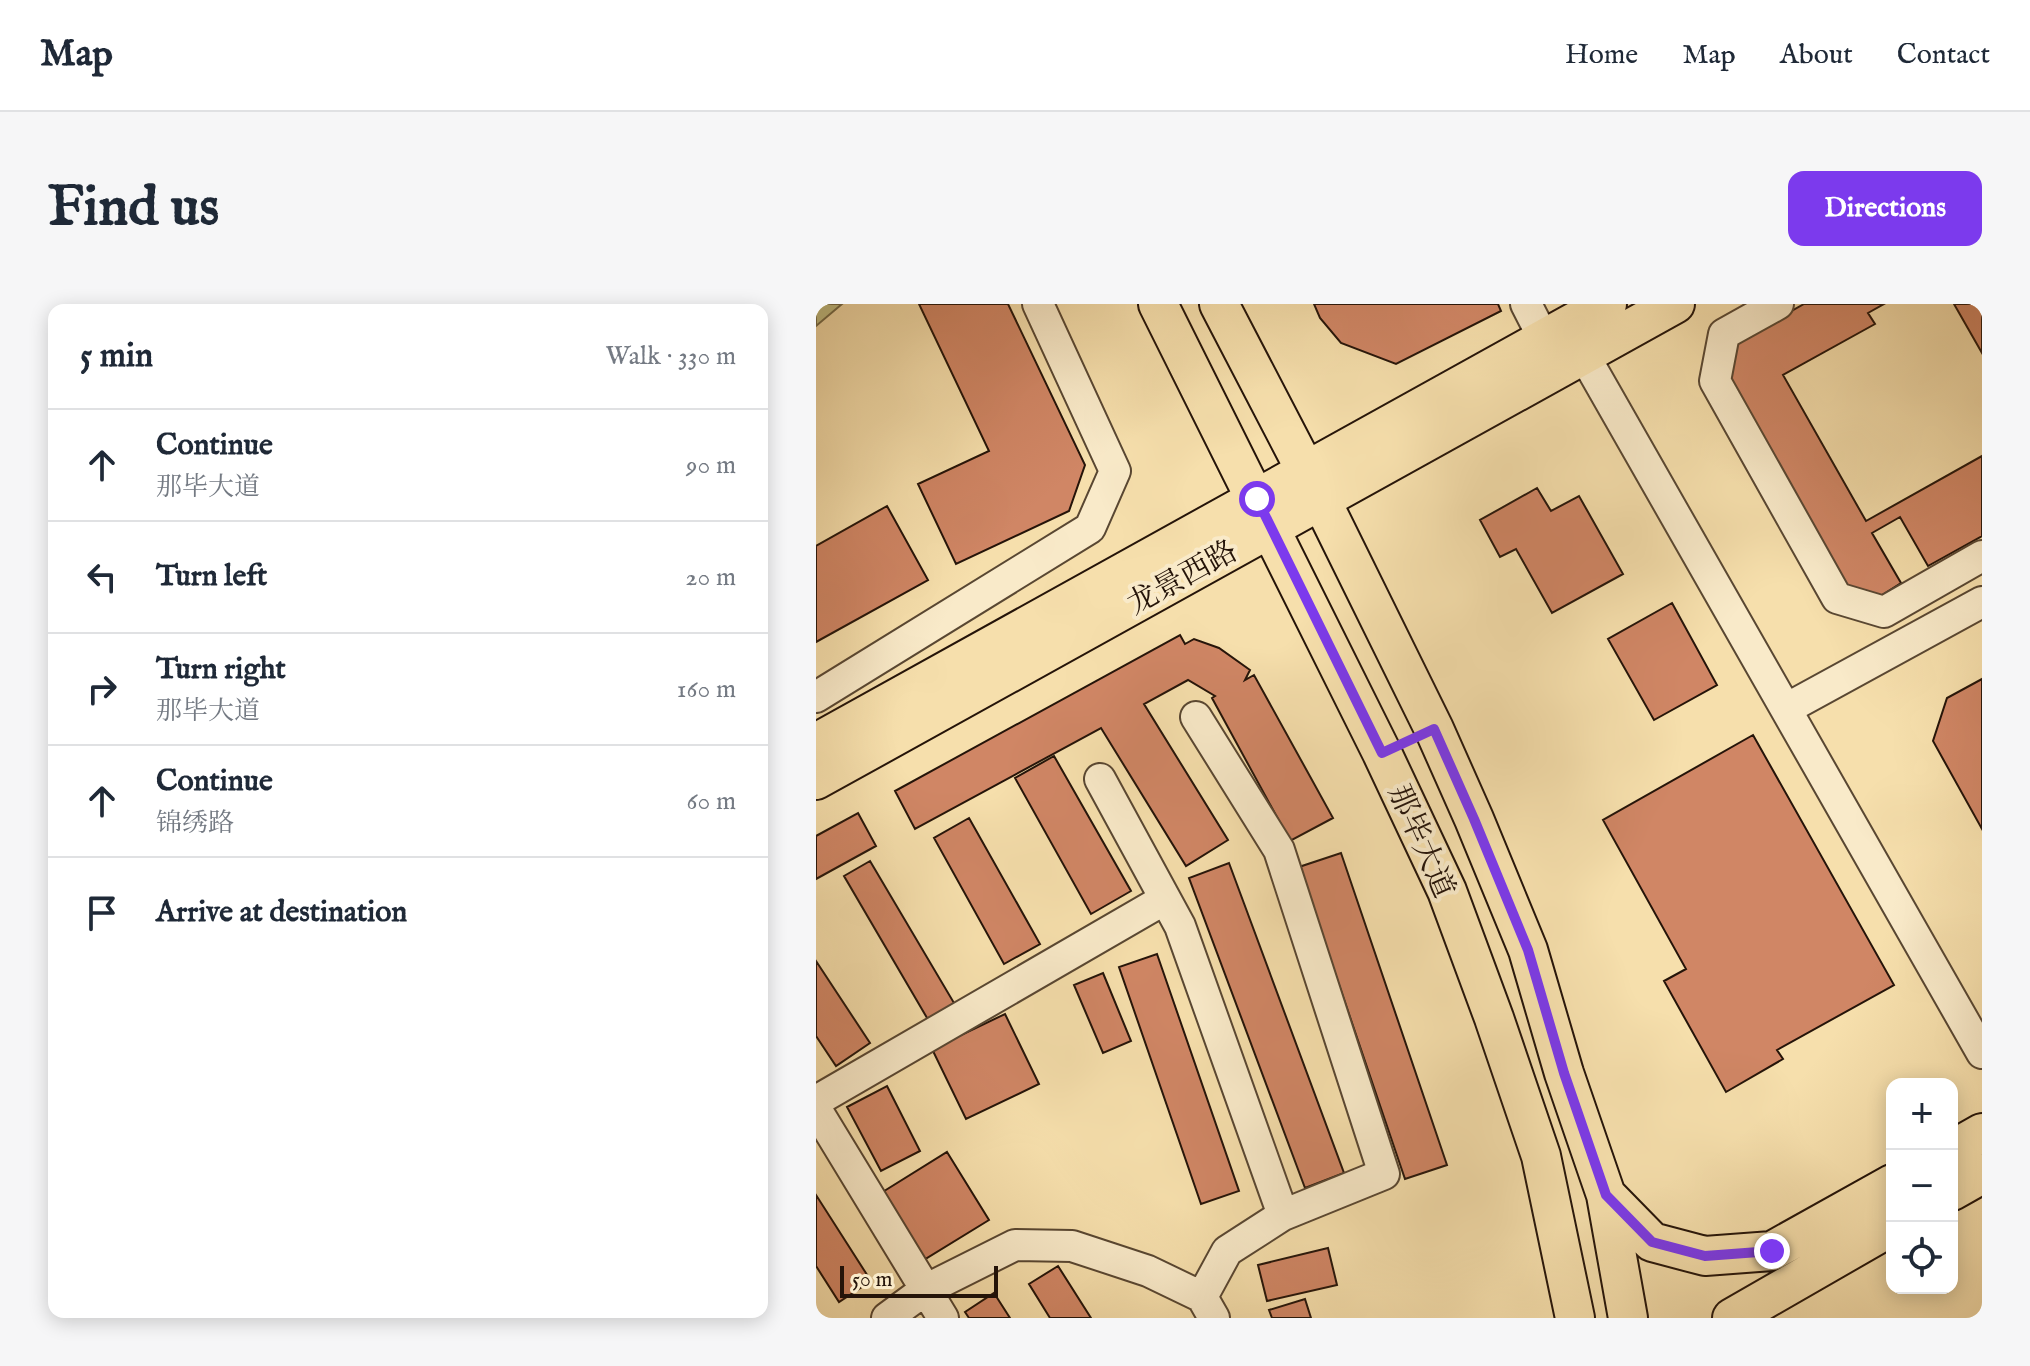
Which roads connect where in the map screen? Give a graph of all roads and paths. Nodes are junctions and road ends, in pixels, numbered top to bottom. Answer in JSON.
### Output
{"nodes":[{"id":1,"x":1038,"y":304,"type":"edge"},
{"id":2,"x":1158,"y":304,"type":"edge"},
{"id":3,"x":1219,"y":304,"type":"edge"},
{"id":4,"x":1526,"y":304,"type":"edge"},
{"id":5,"x":1607,"y":304,"type":"edge"},
{"id":6,"x":1675,"y":304,"type":"edge"},
{"id":7,"x":1778,"y":304,"type":"edge"},
{"id":8,"x":1565,"y":340,"type":"junction"},
{"id":9,"x":1313,"y":486,"type":"junction"},
{"id":10,"x":1264,"y":513,"type":"junction"},
{"id":11,"x":1982,"y":556,"type":"edge"},
{"id":12,"x":1982,"y":602,"type":"edge"},
{"id":13,"x":816,"y":697,"type":"edge"},
{"id":14,"x":1786,"y":709,"type":"junction"},
{"id":15,"x":1196,"y":717,"type":"dead end"},
{"id":16,"x":1434,"y":729,"type":"junction"},
{"id":17,"x":816,"y":743,"type":"edge"},
{"id":18,"x":1382,"y":753,"type":"junction"},
{"id":19,"x":1100,"y":779,"type":"dead end"},
{"id":20,"x":816,"y":780,"type":"edge"},
{"id":21,"x":1165,"y":899,"type":"junction"},
{"id":22,"x":1982,"y":1053,"type":"edge"},
{"id":23,"x":816,"y":1101,"type":"edge"},
{"id":24,"x":816,"y":1109,"type":"edge"},
{"id":25,"x":1982,"y":1133,"type":"edge"},
{"id":26,"x":1958,"y":1147,"type":"edge"},
{"id":27,"x":1982,"y":1174,"type":"edge"},
{"id":28,"x":1886,"y":1187,"type":"edge"},
{"id":29,"x":1958,"y":1188,"type":"edge"},
{"id":30,"x":1606,"y":1195,"type":"junction"},
{"id":31,"x":1283,"y":1215,"type":"junction"},
{"id":32,"x":1886,"y":1229,"type":"edge"},
{"id":33,"x":925,"y":1290,"type":"junction"},
{"id":34,"x":1208,"y":1308,"type":"edge"},
{"id":35,"x":887,"y":1318,"type":"edge"},
{"id":36,"x":943,"y":1318,"type":"edge"},
{"id":37,"x":1575,"y":1318,"type":"edge"},
{"id":38,"x":1628,"y":1318,"type":"edge"},
{"id":39,"x":1732,"y":1318,"type":"edge"}],
"edges":[{"from":1,"to":13,"type":"street"},
{"from":2,"to":10,"type":"main road","name":"那毕大道"},
{"from":3,"to":9,"type":"main road","name":"那毕大道"},
{"from":4,"to":8,"type":"street"},
{"from":5,"to":8,"type":"main road","name":"龙景西路"},
{"from":6,"to":8,"type":"main road","name":"龙景西路"},
{"from":7,"to":11,"type":"street"},
{"from":8,"to":9,"type":"main road","name":"龙景西路"},
{"from":8,"to":14,"type":"street"},
{"from":9,"to":10,"type":"main road","name":"龙景西路"},
{"from":9,"to":16,"type":"main road","name":"那毕大道"},
{"from":10,"to":17,"type":"main road","name":"龙景西路"},
{"from":10,"to":18,"type":"main road","name":"那毕大道"},
{"from":10,"to":20,"type":"main road","name":"龙景西路"},
{"from":12,"to":14,"type":"street"},
{"from":14,"to":22,"type":"street"},
{"from":15,"to":31,"type":"street"},
{"from":16,"to":18,"type":"main road"},
{"from":16,"to":30,"type":"main road","name":"那毕大道"},
{"from":18,"to":37,"type":"main road","name":"那毕大道"},
{"from":19,"to":21,"type":"street"},
{"from":21,"to":23,"type":"street"},
{"from":21,"to":31,"type":"street"},
{"from":24,"to":33,"type":"street"},
{"from":25,"to":26,"type":"main road"},
{"from":27,"to":29,"type":"main road"},
{"from":28,"to":30,"type":"main road"},
{"from":30,"to":38,"type":"main road","name":"那毕大道"},
{"from":31,"to":34,"type":"street"},
{"from":32,"to":39,"type":"main road"},
{"from":33,"to":34,"type":"street"},
{"from":33,"to":35,"type":"street"},
{"from":33,"to":36,"type":"street"}]}
